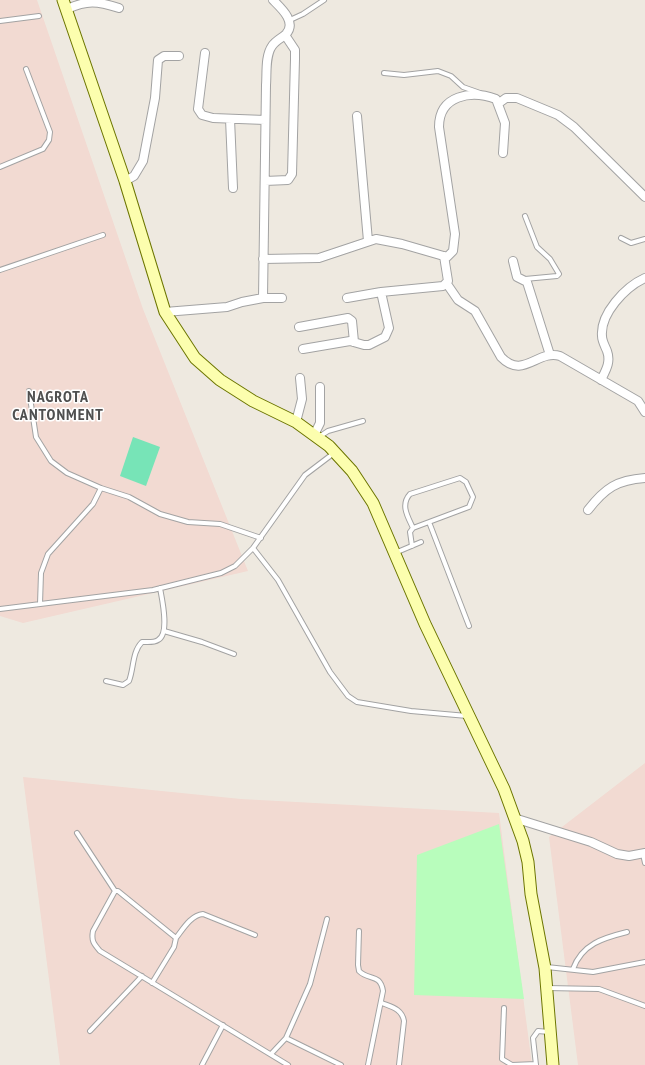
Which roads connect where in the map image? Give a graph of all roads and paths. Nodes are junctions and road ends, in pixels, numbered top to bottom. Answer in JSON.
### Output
{"nodes":[{"id":1,"x":273,"y":0,"type":"edge"},
{"id":2,"x":324,"y":0,"type":"edge"},
{"id":3,"x":65,"y":4,"type":"edge"},
{"id":4,"x":119,"y":8,"type":"dead end"},
{"id":5,"x":39,"y":16,"type":"dead end"},
{"id":6,"x":0,"y":17,"type":"edge"},
{"id":7,"x":0,"y":20,"type":"edge"},
{"id":8,"x":290,"y":20,"type":"junction"},
{"id":9,"x":286,"y":35,"type":"junction"},
{"id":10,"x":205,"y":53,"type":"dead end"},
{"id":11,"x":179,"y":56,"type":"dead end"},
{"id":12,"x":26,"y":69,"type":"dead end"},
{"id":13,"x":384,"y":73,"type":"dead end"},
{"id":14,"x":489,"y":97,"type":"junction"},
{"id":15,"x":499,"y":103,"type":"junction"},
{"id":16,"x":357,"y":116,"type":"dead end"},
{"id":17,"x":230,"y":119,"type":"junction"},
{"id":18,"x":265,"y":120,"type":"junction"},
{"id":19,"x":504,"y":153,"type":"dead end"},
{"id":20,"x":0,"y":167,"type":"edge"},
{"id":21,"x":125,"y":181,"type":"junction"},
{"id":22,"x":265,"y":181,"type":"junction"},
{"id":23,"x":233,"y":188,"type":"dead end"},
{"id":24,"x":645,"y":197,"type":"edge"},
{"id":25,"x":525,"y":216,"type":"dead end"},
{"id":26,"x":103,"y":235,"type":"dead end"},
{"id":27,"x":621,"y":238,"type":"dead end"},
{"id":28,"x":645,"y":239,"type":"edge"},
{"id":29,"x":368,"y":241,"type":"junction"},
{"id":30,"x":444,"y":256,"type":"junction"},
{"id":31,"x":263,"y":259,"type":"junction"},
{"id":32,"x":513,"y":261,"type":"dead end"},
{"id":33,"x":0,"y":270,"type":"edge"},
{"id":34,"x":645,"y":278,"type":"edge"},
{"id":35,"x":524,"y":279,"type":"junction"},
{"id":36,"x":447,"y":284,"type":"junction"},
{"id":37,"x":381,"y":292,"type":"junction"},
{"id":38,"x":263,"y":298,"type":"junction"},
{"id":39,"x":282,"y":298,"type":"dead end"},
{"id":40,"x":347,"y":298,"type":"dead end"},
{"id":41,"x":165,"y":312,"type":"junction"},
{"id":42,"x":299,"y":327,"type":"dead end"},
{"id":43,"x":354,"y":342,"type":"junction"},
{"id":44,"x":303,"y":348,"type":"dead end"},
{"id":45,"x":550,"y":355,"type":"junction"},
{"id":46,"x":300,"y":378,"type":"dead end"},
{"id":47,"x":601,"y":380,"type":"junction"},
{"id":48,"x":320,"y":387,"type":"dead end"},
{"id":49,"x":29,"y":391,"type":"dead end"},
{"id":50,"x":645,"y":412,"type":"edge"},
{"id":51,"x":363,"y":421,"type":"dead end"},
{"id":52,"x":296,"y":422,"type":"junction"},
{"id":53,"x":316,"y":436,"type":"junction"},
{"id":54,"x":336,"y":452,"type":"junction"},
{"id":55,"x":645,"y":478,"type":"edge"},
{"id":56,"x":101,"y":488,"type":"junction"},
{"id":57,"x":588,"y":510,"type":"dead end"},
{"id":58,"x":429,"y":522,"type":"junction"},
{"id":59,"x":413,"y":528,"type":"junction"},
{"id":60,"x":261,"y":538,"type":"junction"},
{"id":61,"x":421,"y":542,"type":"dead end"},
{"id":62,"x":412,"y":546,"type":"junction"},
{"id":63,"x":253,"y":548,"type":"junction"},
{"id":64,"x":394,"y":553,"type":"junction"},
{"id":65,"x":160,"y":588,"type":"junction"},
{"id":66,"x":40,"y":604,"type":"junction"},
{"id":67,"x":0,"y":609,"type":"edge"},
{"id":68,"x":469,"y":626,"type":"dead end"},
{"id":69,"x":164,"y":631,"type":"junction"},
{"id":70,"x":234,"y":654,"type":"dead end"},
{"id":71,"x":106,"y":681,"type":"dead end"},
{"id":72,"x":469,"y":716,"type":"junction"},
{"id":73,"x":514,"y":818,"type":"junction"},
{"id":74,"x":77,"y":833,"type":"dead end"},
{"id":75,"x":644,"y":854,"type":"edge"},
{"id":76,"x":645,"y":863,"type":"edge"},
{"id":77,"x":115,"y":891,"type":"junction"},
{"id":78,"x":327,"y":919,"type":"dead end"},
{"id":79,"x":359,"y":931,"type":"dead end"},
{"id":80,"x":627,"y":932,"type":"dead end"},
{"id":81,"x":255,"y":935,"type":"dead end"},
{"id":82,"x":176,"y":938,"type":"junction"},
{"id":83,"x":645,"y":962,"type":"edge"},
{"id":84,"x":545,"y":967,"type":"junction"},
{"id":85,"x":573,"y":969,"type":"junction"},
{"id":86,"x":142,"y":976,"type":"junction"},
{"id":87,"x":152,"y":983,"type":"junction"},
{"id":88,"x":547,"y":988,"type":"junction"},
{"id":89,"x":382,"y":1003,"type":"junction"},
{"id":90,"x":645,"y":1006,"type":"edge"},
{"id":91,"x":504,"y":1008,"type":"dead end"},
{"id":92,"x":223,"y":1025,"type":"junction"},
{"id":93,"x":90,"y":1031,"type":"dead end"},
{"id":94,"x":550,"y":1032,"type":"junction"},
{"id":95,"x":286,"y":1038,"type":"junction"},
{"id":96,"x":271,"y":1054,"type":"junction"},
{"id":97,"x":202,"y":1065,"type":"edge"},
{"id":98,"x":288,"y":1065,"type":"edge"},
{"id":99,"x":341,"y":1065,"type":"edge"},
{"id":100,"x":368,"y":1065,"type":"edge"},
{"id":101,"x":399,"y":1065,"type":"edge"},
{"id":102,"x":536,"y":1065,"type":"edge"},
{"id":103,"x":552,"y":1065,"type":"edge"}],
"edges":[{"from":1,"to":8,"type":"street"},
{"from":2,"to":8,"type":"lane"},
{"from":3,"to":4,"type":"street"},
{"from":3,"to":21,"type":"main road"},
{"from":5,"to":7,"type":"lane"},
{"from":6,"to":7,"type":"lane"},
{"from":8,"to":9,"type":"street"},
{"from":9,"to":18,"type":"street"},
{"from":9,"to":22,"type":"street"},
{"from":10,"to":17,"type":"street"},
{"from":11,"to":21,"type":"street"},
{"from":12,"to":20,"type":"lane"},
{"from":13,"to":14,"type":"lane"},
{"from":14,"to":15,"type":"street"},
{"from":14,"to":30,"type":"street"},
{"from":15,"to":19,"type":"street"},
{"from":15,"to":24,"type":"street"},
{"from":16,"to":29,"type":"street"},
{"from":17,"to":18,"type":"street"},
{"from":17,"to":23,"type":"street"},
{"from":18,"to":22,"type":"street"},
{"from":21,"to":41,"type":"main road"},
{"from":22,"to":31,"type":"street"},
{"from":25,"to":35,"type":"lane"},
{"from":26,"to":33,"type":"lane"},
{"from":27,"to":28,"type":"lane"},
{"from":29,"to":30,"type":"street"},
{"from":29,"to":31,"type":"street"},
{"from":30,"to":36,"type":"street"},
{"from":31,"to":38,"type":"street"},
{"from":32,"to":35,"type":"street"},
{"from":34,"to":47,"type":"street"},
{"from":35,"to":45,"type":"street"},
{"from":36,"to":37,"type":"street"},
{"from":36,"to":45,"type":"street"},
{"from":37,"to":40,"type":"street"},
{"from":37,"to":43,"type":"street"},
{"from":38,"to":39,"type":"street"},
{"from":38,"to":41,"type":"street"},
{"from":41,"to":52,"type":"main road"},
{"from":42,"to":43,"type":"street"},
{"from":43,"to":44,"type":"street"},
{"from":45,"to":47,"type":"street"},
{"from":46,"to":52,"type":"street"},
{"from":47,"to":50,"type":"street"},
{"from":48,"to":53,"type":"street"},
{"from":49,"to":56,"type":"lane"},
{"from":51,"to":53,"type":"lane"},
{"from":52,"to":53,"type":"main road"},
{"from":53,"to":54,"type":"main road"},
{"from":54,"to":60,"type":"lane"},
{"from":54,"to":64,"type":"main road"},
{"from":55,"to":57,"type":"street"},
{"from":56,"to":60,"type":"lane"},
{"from":56,"to":66,"type":"lane"},
{"from":58,"to":59,"type":"lane"},
{"from":58,"to":59,"type":"lane"},
{"from":58,"to":68,"type":"lane"},
{"from":59,"to":62,"type":"lane"},
{"from":60,"to":63,"type":"lane"},
{"from":61,"to":62,"type":"lane"},
{"from":62,"to":64,"type":"lane"},
{"from":63,"to":65,"type":"lane"},
{"from":63,"to":72,"type":"lane"},
{"from":64,"to":72,"type":"main road"},
{"from":65,"to":66,"type":"lane"},
{"from":65,"to":69,"type":"lane"},
{"from":66,"to":67,"type":"lane"},
{"from":69,"to":70,"type":"lane"},
{"from":69,"to":71,"type":"lane"},
{"from":72,"to":73,"type":"main road"},
{"from":73,"to":75,"type":"street"},
{"from":73,"to":84,"type":"main road"},
{"from":74,"to":77,"type":"lane"},
{"from":75,"to":76,"type":"lane"},
{"from":77,"to":82,"type":"lane"},
{"from":77,"to":86,"type":"lane"},
{"from":78,"to":95,"type":"lane"},
{"from":79,"to":89,"type":"lane"},
{"from":80,"to":85,"type":"lane"},
{"from":81,"to":82,"type":"lane"},
{"from":82,"to":87,"type":"lane"},
{"from":83,"to":85,"type":"lane"},
{"from":84,"to":85,"type":"lane"},
{"from":84,"to":88,"type":"main road"},
{"from":86,"to":87,"type":"lane"},
{"from":86,"to":93,"type":"lane"},
{"from":87,"to":92,"type":"lane"},
{"from":88,"to":90,"type":"lane"},
{"from":88,"to":94,"type":"main road"},
{"from":89,"to":100,"type":"lane"},
{"from":89,"to":101,"type":"lane"},
{"from":91,"to":102,"type":"lane"},
{"from":92,"to":96,"type":"lane"},
{"from":92,"to":97,"type":"lane"},
{"from":94,"to":102,"type":"lane"},
{"from":94,"to":103,"type":"main road"},
{"from":95,"to":96,"type":"lane"},
{"from":95,"to":99,"type":"lane"},
{"from":96,"to":98,"type":"lane"}]}
